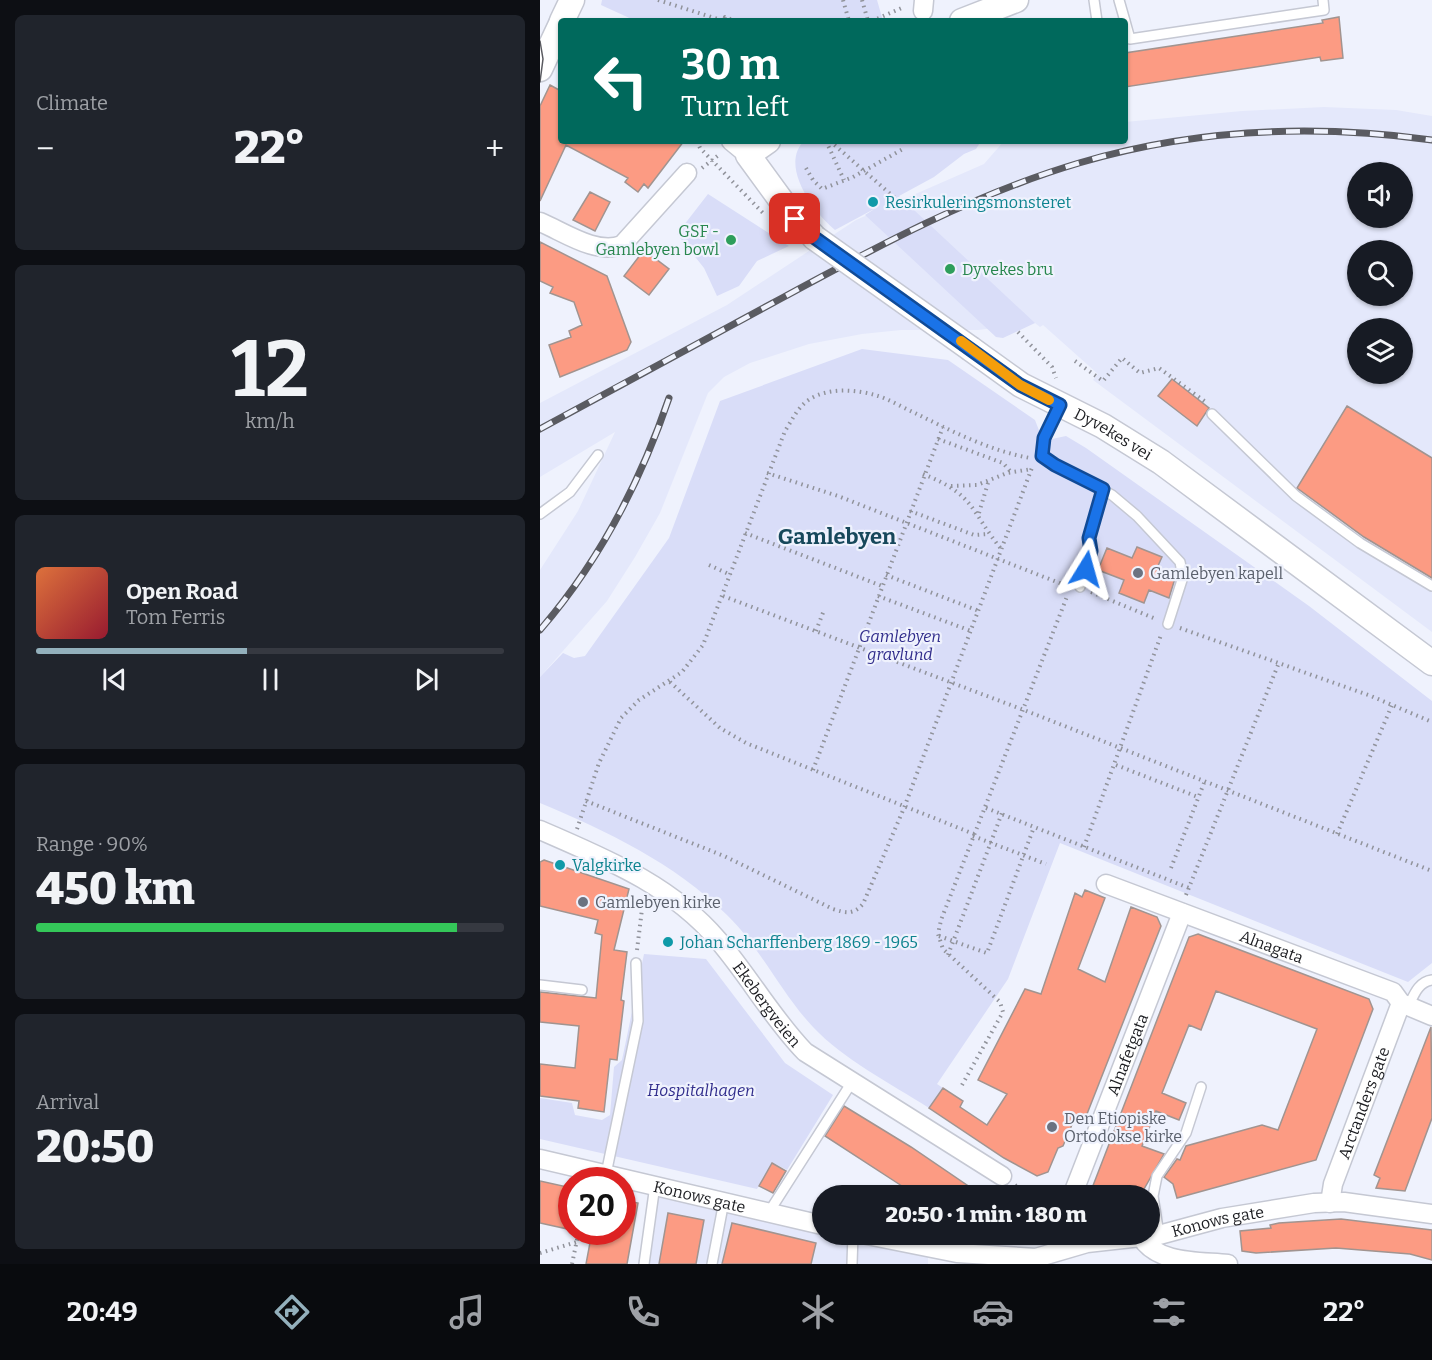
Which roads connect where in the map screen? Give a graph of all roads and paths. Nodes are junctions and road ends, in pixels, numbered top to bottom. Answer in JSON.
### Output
{"nodes":[{"id":1,"x":572,"y":0,"type":"edge"},
{"id":2,"x":658,"y":0,"type":"edge"},
{"id":3,"x":843,"y":0,"type":"edge"},
{"id":4,"x":862,"y":0,"type":"edge"},
{"id":5,"x":1016,"y":0,"type":"edge"},
{"id":6,"x":1094,"y":0,"type":"edge"},
{"id":7,"x":1119,"y":0,"type":"edge"},
{"id":8,"x":1323,"y":0,"type":"edge"},
{"id":9,"x":904,"y":7,"type":"dead end"},
{"id":10,"x":563,"y":18,"type":"edge"},
{"id":11,"x":715,"y":18,"type":"edge"},
{"id":12,"x":848,"y":18,"type":"edge"},
{"id":13,"x":869,"y":18,"type":"edge"},
{"id":14,"x":877,"y":18,"type":"edge"},
{"id":15,"x":968,"y":18,"type":"edge"},
{"id":16,"x":1097,"y":18,"type":"edge"},
{"id":17,"x":1124,"y":18,"type":"edge"},
{"id":18,"x":1128,"y":32,"type":"edge"},
{"id":19,"x":555,"y":35,"type":"edge"},
{"id":20,"x":540,"y":69,"type":"edge"},
{"id":21,"x":700,"y":144,"type":"edge"},
{"id":22,"x":829,"y":144,"type":"edge"},
{"id":23,"x":832,"y":144,"type":"edge"},
{"id":24,"x":749,"y":146,"type":"edge"},
{"id":25,"x":903,"y":149,"type":"dead end"},
{"id":26,"x":806,"y":168,"type":"dead end"},
{"id":27,"x":865,"y":169,"type":"junction"},
{"id":28,"x":687,"y":173,"type":"dead end"},
{"id":29,"x":846,"y":179,"type":"junction"},
{"id":30,"x":852,"y":183,"type":"dead end"},
{"id":31,"x":738,"y":188,"type":"dead end"},
{"id":32,"x":895,"y":198,"type":"dead end"},
{"id":33,"x":540,"y":222,"type":"edge"},
{"id":34,"x":1018,"y":332,"type":"dead end"},
{"id":35,"x":1075,"y":361,"type":"dead end"},
{"id":36,"x":1060,"y":404,"type":"junction"},
{"id":37,"x":1212,"y":414,"type":"joint"},
{"id":38,"x":943,"y":427,"type":"junction"},
{"id":39,"x":938,"y":439,"type":"junction"},
{"id":40,"x":598,"y":454,"type":"dead end"},
{"id":41,"x":1032,"y":469,"type":"junction"},
{"id":42,"x":1011,"y":472,"type":"junction"},
{"id":43,"x":767,"y":473,"type":"junction"},
{"id":44,"x":923,"y":474,"type":"junction"},
{"id":45,"x":988,"y":483,"type":"junction"},
{"id":46,"x":950,"y":486,"type":"junction"},
{"id":47,"x":1103,"y":489,"type":"junction"},
{"id":48,"x":910,"y":511,"type":"junction"},
{"id":49,"x":979,"y":513,"type":"junction"},
{"id":50,"x":540,"y":514,"type":"edge"},
{"id":51,"x":906,"y":522,"type":"junction"},
{"id":52,"x":745,"y":533,"type":"junction"},
{"id":53,"x":989,"y":534,"type":"junction"},
{"id":54,"x":1002,"y":550,"type":"junction"},
{"id":55,"x":999,"y":558,"type":"junction"},
{"id":56,"x":709,"y":565,"type":"dead end"},
{"id":57,"x":730,"y":575,"type":"junction"},
{"id":58,"x":886,"y":575,"type":"junction"},
{"id":59,"x":882,"y":586,"type":"junction"},
{"id":60,"x":1432,"y":586,"type":"edge"},
{"id":61,"x":1080,"y":587,"type":"dead end"},
{"id":62,"x":723,"y":596,"type":"junction"},
{"id":63,"x":878,"y":596,"type":"junction"},
{"id":64,"x":824,"y":610,"type":"dead end"},
{"id":65,"x":979,"y":611,"type":"junction"},
{"id":66,"x":1168,"y":624,"type":"dead end"},
{"id":67,"x":816,"y":631,"type":"junction"},
{"id":68,"x":971,"y":631,"type":"junction"},
{"id":69,"x":1162,"y":633,"type":"dead end"},
{"id":70,"x":859,"y":647,"type":"junction"},
{"id":71,"x":1432,"y":663,"type":"edge"},
{"id":72,"x":670,"y":682,"type":"junction"},
{"id":73,"x":951,"y":683,"type":"junction"},
{"id":74,"x":1392,"y":705,"type":"junction"},
{"id":75,"x":1024,"y":710,"type":"junction"},
{"id":76,"x":1432,"y":722,"type":"edge"},
{"id":77,"x":1122,"y":749,"type":"junction"},
{"id":78,"x":1116,"y":765,"type":"junction"},
{"id":79,"x":813,"y":770,"type":"junction"},
{"id":80,"x":1204,"y":783,"type":"junction"},
{"id":81,"x":1227,"y":792,"type":"junction"},
{"id":82,"x":1198,"y":797,"type":"junction"},
{"id":83,"x":586,"y":801,"type":"junction"},
{"id":84,"x":904,"y":808,"type":"junction"},
{"id":85,"x":986,"y":808,"type":"junction"},
{"id":86,"x":1002,"y":813,"type":"junction"},
{"id":87,"x":1034,"y":827,"type":"junction"},
{"id":88,"x":540,"y":830,"type":"edge"},
{"id":89,"x":1337,"y":834,"type":"junction"},
{"id":90,"x":974,"y":835,"type":"junction"},
{"id":91,"x":991,"y":843,"type":"junction"},
{"id":92,"x":572,"y":844,"type":"junction"},
{"id":93,"x":1084,"y":847,"type":"junction"},
{"id":94,"x":1024,"y":855,"type":"junction"},
{"id":95,"x":1046,"y":864,"type":"dead end"},
{"id":96,"x":1171,"y":868,"type":"dead end"},
{"id":97,"x":1432,"y":871,"type":"edge"},
{"id":98,"x":1106,"y":884,"type":"dead end"},
{"id":99,"x":1189,"y":888,"type":"junction"},
{"id":100,"x":644,"y":896,"type":"dead end"},
{"id":101,"x":1181,"y":912,"type":"junction"},
{"id":102,"x":939,"y":935,"type":"junction"},
{"id":103,"x":954,"y":941,"type":"junction"},
{"id":104,"x":948,"y":955,"type":"junction"},
{"id":105,"x":636,"y":963,"type":"joint"},
{"id":106,"x":1432,"y":980,"type":"edge"},
{"id":107,"x":540,"y":985,"type":"edge"},
{"id":108,"x":582,"y":990,"type":"dead end"},
{"id":109,"x":1405,"y":1005,"type":"junction"},
{"id":110,"x":1432,"y":1016,"type":"edge"},
{"id":111,"x":852,"y":1082,"type":"junction"},
{"id":112,"x":962,"y":1085,"type":"dead end"},
{"id":113,"x":1201,"y":1087,"type":"dead end"},
{"id":114,"x":540,"y":1159,"type":"edge"},
{"id":115,"x":575,"y":1167,"type":"edge"},
{"id":116,"x":607,"y":1167,"type":"edge"},
{"id":117,"x":1002,"y":1176,"type":"dead end"},
{"id":118,"x":636,"y":1181,"type":"edge"},
{"id":119,"x":655,"y":1185,"type":"junction"},
{"id":120,"x":1075,"y":1185,"type":"edge"},
{"id":121,"x":1155,"y":1185,"type":"edge"},
{"id":122,"x":724,"y":1202,"type":"junction"},
{"id":123,"x":1330,"y":1203,"type":"junction"},
{"id":124,"x":769,"y":1212,"type":"junction"},
{"id":125,"x":1432,"y":1214,"type":"edge"},
{"id":126,"x":812,"y":1223,"type":"edge"},
{"id":127,"x":1160,"y":1234,"type":"edge"},
{"id":128,"x":567,"y":1245,"type":"edge"},
{"id":129,"x":576,"y":1245,"type":"edge"},
{"id":130,"x":853,"y":1245,"type":"edge"},
{"id":131,"x":911,"y":1245,"type":"edge"},
{"id":132,"x":1062,"y":1245,"type":"edge"},
{"id":133,"x":1148,"y":1245,"type":"edge"},
{"id":134,"x":540,"y":1253,"type":"edge"},
{"id":135,"x":1167,"y":1261,"type":"edge"},
{"id":136,"x":572,"y":1264,"type":"edge"},
{"id":137,"x":644,"y":1264,"type":"edge"},
{"id":138,"x":712,"y":1264,"type":"edge"},
{"id":139,"x":852,"y":1264,"type":"edge"},
{"id":140,"x":1228,"y":1264,"type":"edge"}],
"edges":[{"from":1,"to":10,"type":"street"},
{"from":2,"to":11,"type":"path"},
{"from":3,"to":12,"type":"path"},
{"from":4,"to":13,"type":"path"},
{"from":5,"to":15,"type":"street"},
{"from":6,"to":16,"type":"lane"},
{"from":7,"to":17,"type":"lane"},
{"from":8,"to":18,"type":"lane"},
{"from":9,"to":14,"type":"path"},
{"from":19,"to":20,"type":"street"},
{"from":21,"to":31,"type":"path"},
{"from":22,"to":29,"type":"path"},
{"from":23,"to":27,"type":"path"},
{"from":24,"to":36,"type":"street","name":"Dyvekes vei","bridge":true},
{"from":25,"to":27,"type":"path"},
{"from":26,"to":29,"type":"path"},
{"from":27,"to":29,"type":"path"},
{"from":27,"to":32,"type":"path"},
{"from":28,"to":33,"type":"street"},
{"from":29,"to":30,"type":"path"},
{"from":34,"to":36,"type":"path"},
{"from":35,"to":37,"type":"path"},
{"from":36,"to":47,"type":"lane"},
{"from":36,"to":71,"type":"street","name":"Dyvekes vei"},
{"from":37,"to":60,"type":"lane"},
{"from":38,"to":39,"type":"path"},
{"from":38,"to":41,"type":"path"},
{"from":38,"to":43,"type":"path"},
{"from":39,"to":42,"type":"path"},
{"from":39,"to":44,"type":"path"},
{"from":40,"to":50,"type":"lane"},
{"from":41,"to":42,"type":"path"},
{"from":41,"to":54,"type":"path"},
{"from":42,"to":45,"type":"path"},
{"from":43,"to":51,"type":"path"},
{"from":43,"to":52,"type":"path"},
{"from":44,"to":46,"type":"path"},
{"from":44,"to":48,"type":"path"},
{"from":45,"to":46,"type":"path"},
{"from":45,"to":49,"type":"path"},
{"from":46,"to":49,"type":"path"},
{"from":47,"to":61,"type":"lane"},
{"from":47,"to":66,"type":"lane"},
{"from":48,"to":51,"type":"path"},
{"from":48,"to":53,"type":"path"},
{"from":49,"to":53,"type":"path"},
{"from":51,"to":55,"type":"path"},
{"from":51,"to":58,"type":"path"},
{"from":52,"to":57,"type":"path"},
{"from":52,"to":59,"type":"path"},
{"from":53,"to":54,"type":"path"},
{"from":54,"to":55,"type":"path"},
{"from":55,"to":65,"type":"path"},
{"from":55,"to":75,"type":"path"},
{"from":56,"to":57,"type":"path"},
{"from":57,"to":62,"type":"path"},
{"from":58,"to":59,"type":"path"},
{"from":58,"to":65,"type":"path"},
{"from":59,"to":63,"type":"path"},
{"from":62,"to":67,"type":"path"},
{"from":62,"to":72,"type":"path"},
{"from":63,"to":68,"type":"path"},
{"from":63,"to":70,"type":"path"},
{"from":64,"to":67,"type":"path"},
{"from":65,"to":68,"type":"path"},
{"from":67,"to":70,"type":"path"},
{"from":68,"to":73,"type":"path"},
{"from":69,"to":77,"type":"path"},
{"from":70,"to":73,"type":"path"},
{"from":70,"to":79,"type":"path"},
{"from":72,"to":79,"type":"path"},
{"from":72,"to":83,"type":"path"},
{"from":73,"to":75,"type":"path"},
{"from":73,"to":84,"type":"path"},
{"from":74,"to":76,"type":"path"},
{"from":74,"to":81,"type":"path"},
{"from":74,"to":89,"type":"path"},
{"from":75,"to":77,"type":"path"},
{"from":75,"to":85,"type":"path"},
{"from":77,"to":78,"type":"path"},
{"from":77,"to":80,"type":"path"},
{"from":78,"to":82,"type":"path"},
{"from":78,"to":93,"type":"path"},
{"from":79,"to":84,"type":"path"},
{"from":80,"to":81,"type":"path"},
{"from":80,"to":82,"type":"path"},
{"from":81,"to":89,"type":"path"},
{"from":81,"to":99,"type":"path"},
{"from":82,"to":96,"type":"path"},
{"from":83,"to":84,"type":"path"},
{"from":83,"to":92,"type":"path"},
{"from":84,"to":90,"type":"path"},
{"from":85,"to":86,"type":"path"},
{"from":85,"to":90,"type":"path"},
{"from":86,"to":87,"type":"path"},
{"from":86,"to":91,"type":"path"},
{"from":87,"to":93,"type":"path"},
{"from":87,"to":94,"type":"path"},
{"from":88,"to":92,"type":"street","name":"Ekebergveien"},
{"from":89,"to":97,"type":"path"},
{"from":90,"to":91,"type":"path"},
{"from":90,"to":102,"type":"path"},
{"from":91,"to":94,"type":"path"},
{"from":91,"to":103,"type":"path"},
{"from":92,"to":111,"type":"street","name":"Ekebergveien"},
{"from":93,"to":99,"type":"path"},
{"from":94,"to":95,"type":"path"},
{"from":94,"to":103,"type":"path"},
{"from":98,"to":101,"type":"street","name":"Alnagata"},
{"from":99,"to":101,"type":"path"},
{"from":100,"to":105,"type":"path"},
{"from":101,"to":109,"type":"street","name":"Alnagata"},
{"from":101,"to":120,"type":"street","name":"Alnafetgata"},
{"from":102,"to":103,"type":"path"},
{"from":102,"to":104,"type":"path"},
{"from":103,"to":104,"type":"path"},
{"from":104,"to":112,"type":"path"},
{"from":105,"to":116,"type":"lane"},
{"from":106,"to":109,"type":"lane"},
{"from":107,"to":108,"type":"lane"},
{"from":109,"to":110,"type":"street","name":"Alnagata"},
{"from":109,"to":123,"type":"street","name":"Arctanders gate"},
{"from":111,"to":117,"type":"street","name":"Ekebergveien"},
{"from":111,"to":124,"type":"lane"},
{"from":113,"to":121,"type":"lane"},
{"from":114,"to":115,"type":"street","name":"Konows gate"},
{"from":118,"to":119,"type":"street","name":"Konows gate"},
{"from":119,"to":122,"type":"street","name":"Konows gate"},
{"from":119,"to":137,"type":"lane"},
{"from":122,"to":124,"type":"street","name":"Konows gate"},
{"from":122,"to":138,"type":"lane"},
{"from":123,"to":125,"type":"street","name":"Konows gate"},
{"from":123,"to":127,"type":"street","name":"Konows gate"},
{"from":124,"to":126,"type":"street","name":"Konows gate"},
{"from":128,"to":134,"type":"path"},
{"from":129,"to":136,"type":"path"},
{"from":130,"to":139,"type":"lane"},
{"from":131,"to":132,"type":"street","name":"Konows gate"},
{"from":133,"to":135,"type":"street"},
{"from":135,"to":140,"type":"street"}]}
